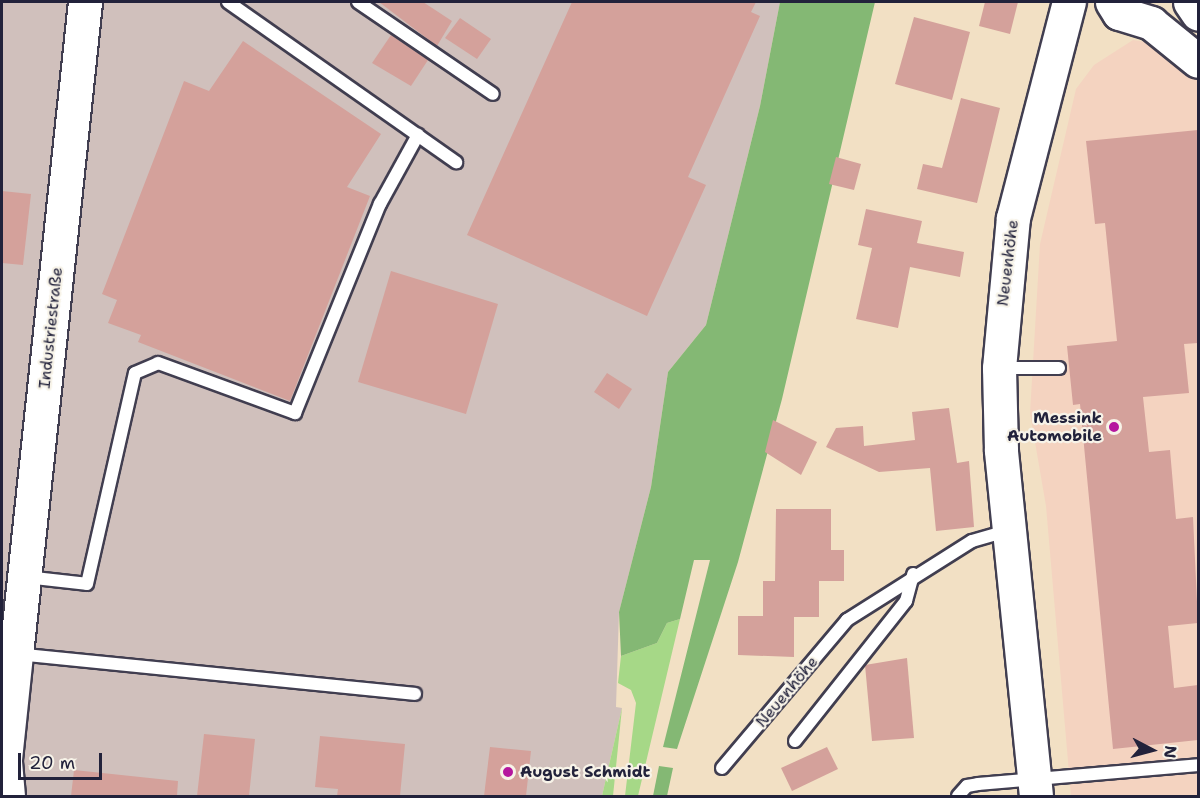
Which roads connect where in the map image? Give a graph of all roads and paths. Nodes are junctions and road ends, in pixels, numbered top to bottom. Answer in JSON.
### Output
{"nodes":[{"id":1,"x":85,"y":2,"type":"edge"},
{"id":2,"x":228,"y":2,"type":"edge"},
{"id":3,"x":358,"y":2,"type":"edge"},
{"id":4,"x":1069,"y":2,"type":"edge"},
{"id":5,"x":1112,"y":2,"type":"edge"},
{"id":6,"x":1190,"y":2,"type":"edge"},
{"id":7,"x":1198,"y":14,"type":"edge"},
{"id":8,"x":1198,"y":61,"type":"edge"},
{"id":9,"x":493,"y":94,"type":"dead end"},
{"id":10,"x":418,"y":135,"type":"junction"},
{"id":11,"x":456,"y":162,"type":"dead end"},
{"id":12,"x":999,"y":368,"type":"junction"},
{"id":13,"x":1059,"y":368,"type":"dead end"},
{"id":14,"x":1008,"y":531,"type":"junction"},
{"id":15,"x":913,"y":574,"type":"junction"},
{"id":16,"x":24,"y":577,"type":"junction"},
{"id":17,"x":16,"y":654,"type":"junction"},
{"id":18,"x":415,"y":694,"type":"dead end"},
{"id":19,"x":795,"y":741,"type":"dead end"},
{"id":20,"x":1198,"y":765,"type":"edge"},
{"id":21,"x":722,"y":768,"type":"dead end"},
{"id":22,"x":1035,"y":788,"type":"edge"},
{"id":23,"x":8,"y":796,"type":"edge"},
{"id":24,"x":958,"y":796,"type":"edge"}],
"edges":[{"from":1,"to":16,"type":"main road","name":"Industriestraße"},
{"from":2,"to":10,"type":"lane"},
{"from":3,"to":9,"type":"lane"},
{"from":4,"to":12,"type":"main road","name":"Neuenhöhe"},
{"from":5,"to":8,"type":"main road"},
{"from":6,"to":7,"type":"main road"},
{"from":10,"to":11,"type":"lane"},
{"from":10,"to":16,"type":"lane"},
{"from":12,"to":13,"type":"lane"},
{"from":12,"to":14,"type":"main road","name":"Neuenhöhe"},
{"from":14,"to":15,"type":"lane","name":"Neuenhöhe"},
{"from":14,"to":22,"type":"main road","name":"Neuenhöhe"},
{"from":15,"to":19,"type":"lane"},
{"from":15,"to":21,"type":"lane","name":"Neuenhöhe"},
{"from":16,"to":17,"type":"main road","name":"Industriestraße"},
{"from":17,"to":18,"type":"lane"},
{"from":17,"to":23,"type":"main road","name":"Industriestraße"},
{"from":20,"to":22,"type":"lane"},
{"from":22,"to":24,"type":"lane"}]}
